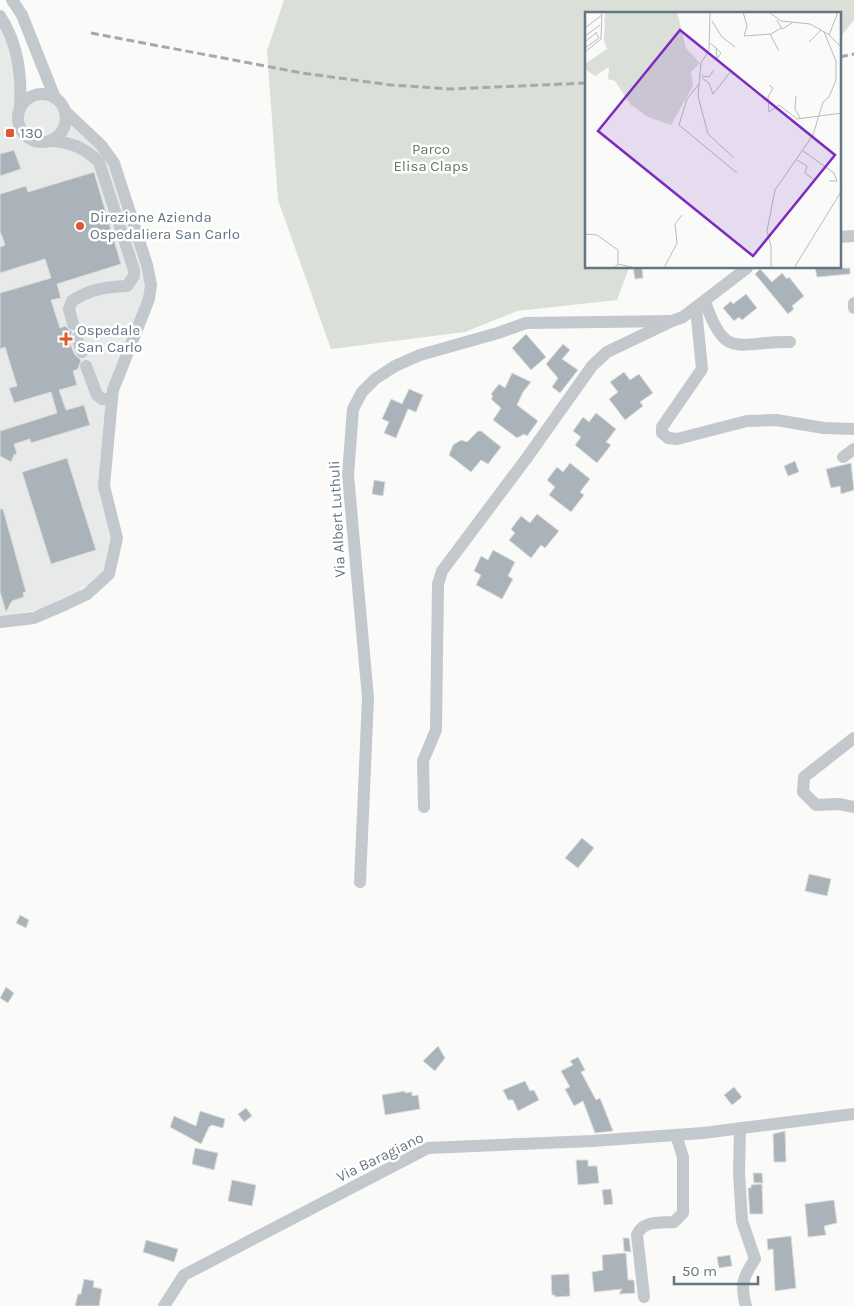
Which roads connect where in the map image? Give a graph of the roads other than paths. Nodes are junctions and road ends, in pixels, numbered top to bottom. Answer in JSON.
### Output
{"nodes":[{"id":1,"x":12,"y":0,"type":"edge"},
{"id":2,"x":0,"y":16,"type":"edge"},
{"id":3,"x":55,"y":98,"type":"junction"},
{"id":4,"x":20,"y":107,"type":"junction"},
{"id":5,"x":65,"y":111,"type":"junction"},
{"id":6,"x":51,"y":141,"type":"junction"},
{"id":7,"x":747,"y":269,"type":"edge"},
{"id":8,"x":854,"y":303,"type":"edge"},
{"id":9,"x":701,"y":305,"type":"junction"},
{"id":10,"x":854,"y":308,"type":"edge"},
{"id":11,"x":672,"y":321,"type":"junction"},
{"id":12,"x":73,"y":324,"type":"dead end"},
{"id":13,"x":77,"y":338,"type":"dead end"},
{"id":14,"x":790,"y":342,"type":"dead end"},
{"id":15,"x":82,"y":352,"type":"dead end"},
{"id":16,"x":86,"y":366,"type":"dead end"},
{"id":17,"x":112,"y":398,"type":"junction"},
{"id":18,"x":854,"y":429,"type":"edge"},
{"id":19,"x":854,"y":450,"type":"edge"},
{"id":20,"x":843,"y":458,"type":"dead end"},
{"id":21,"x":0,"y":622,"type":"edge"},
{"id":22,"x":854,"y":738,"type":"edge"},
{"id":23,"x":424,"y":807,"type":"dead end"},
{"id":24,"x":854,"y":807,"type":"edge"},
{"id":25,"x":360,"y":882,"type":"dead end"},
{"id":26,"x":854,"y":1114,"type":"edge"},
{"id":27,"x":740,"y":1128,"type":"junction"},
{"id":28,"x":676,"y":1135,"type":"junction"},
{"id":29,"x":644,"y":1297,"type":"dead end"},
{"id":30,"x":164,"y":1306,"type":"edge"},
{"id":31,"x":746,"y":1306,"type":"edge"}],
"edges":[{"from":1,"to":3,"type":"street"},
{"from":2,"to":4,"type":"street"},
{"from":3,"to":4,"type":"street"},
{"from":3,"to":5,"type":"street"},
{"from":4,"to":6,"type":"street"},
{"from":5,"to":6,"type":"street"},
{"from":5,"to":17,"type":"street"},
{"from":6,"to":12,"type":"street"},
{"from":7,"to":9,"type":"street","name":"Via Albert Luthuli"},
{"from":8,"to":10,"type":"street"},
{"from":9,"to":11,"type":"street","name":"Via Albert Luthuli"},
{"from":9,"to":14,"type":"street"},
{"from":9,"to":18,"type":"street"},
{"from":11,"to":23,"type":"street","name":"Via Albert Luthuli"},
{"from":11,"to":25,"type":"street","name":"Via Albert Luthuli"},
{"from":13,"to":15,"type":"street"},
{"from":16,"to":17,"type":"street"},
{"from":17,"to":21,"type":"street"},
{"from":19,"to":20,"type":"street"},
{"from":22,"to":24,"type":"street"},
{"from":26,"to":27,"type":"street","name":"Via Baragiano"},
{"from":27,"to":28,"type":"street","name":"Via Baragiano"},
{"from":27,"to":31,"type":"street"},
{"from":28,"to":29,"type":"street"},
{"from":28,"to":30,"type":"street","name":"Via Baragiano"}]}
